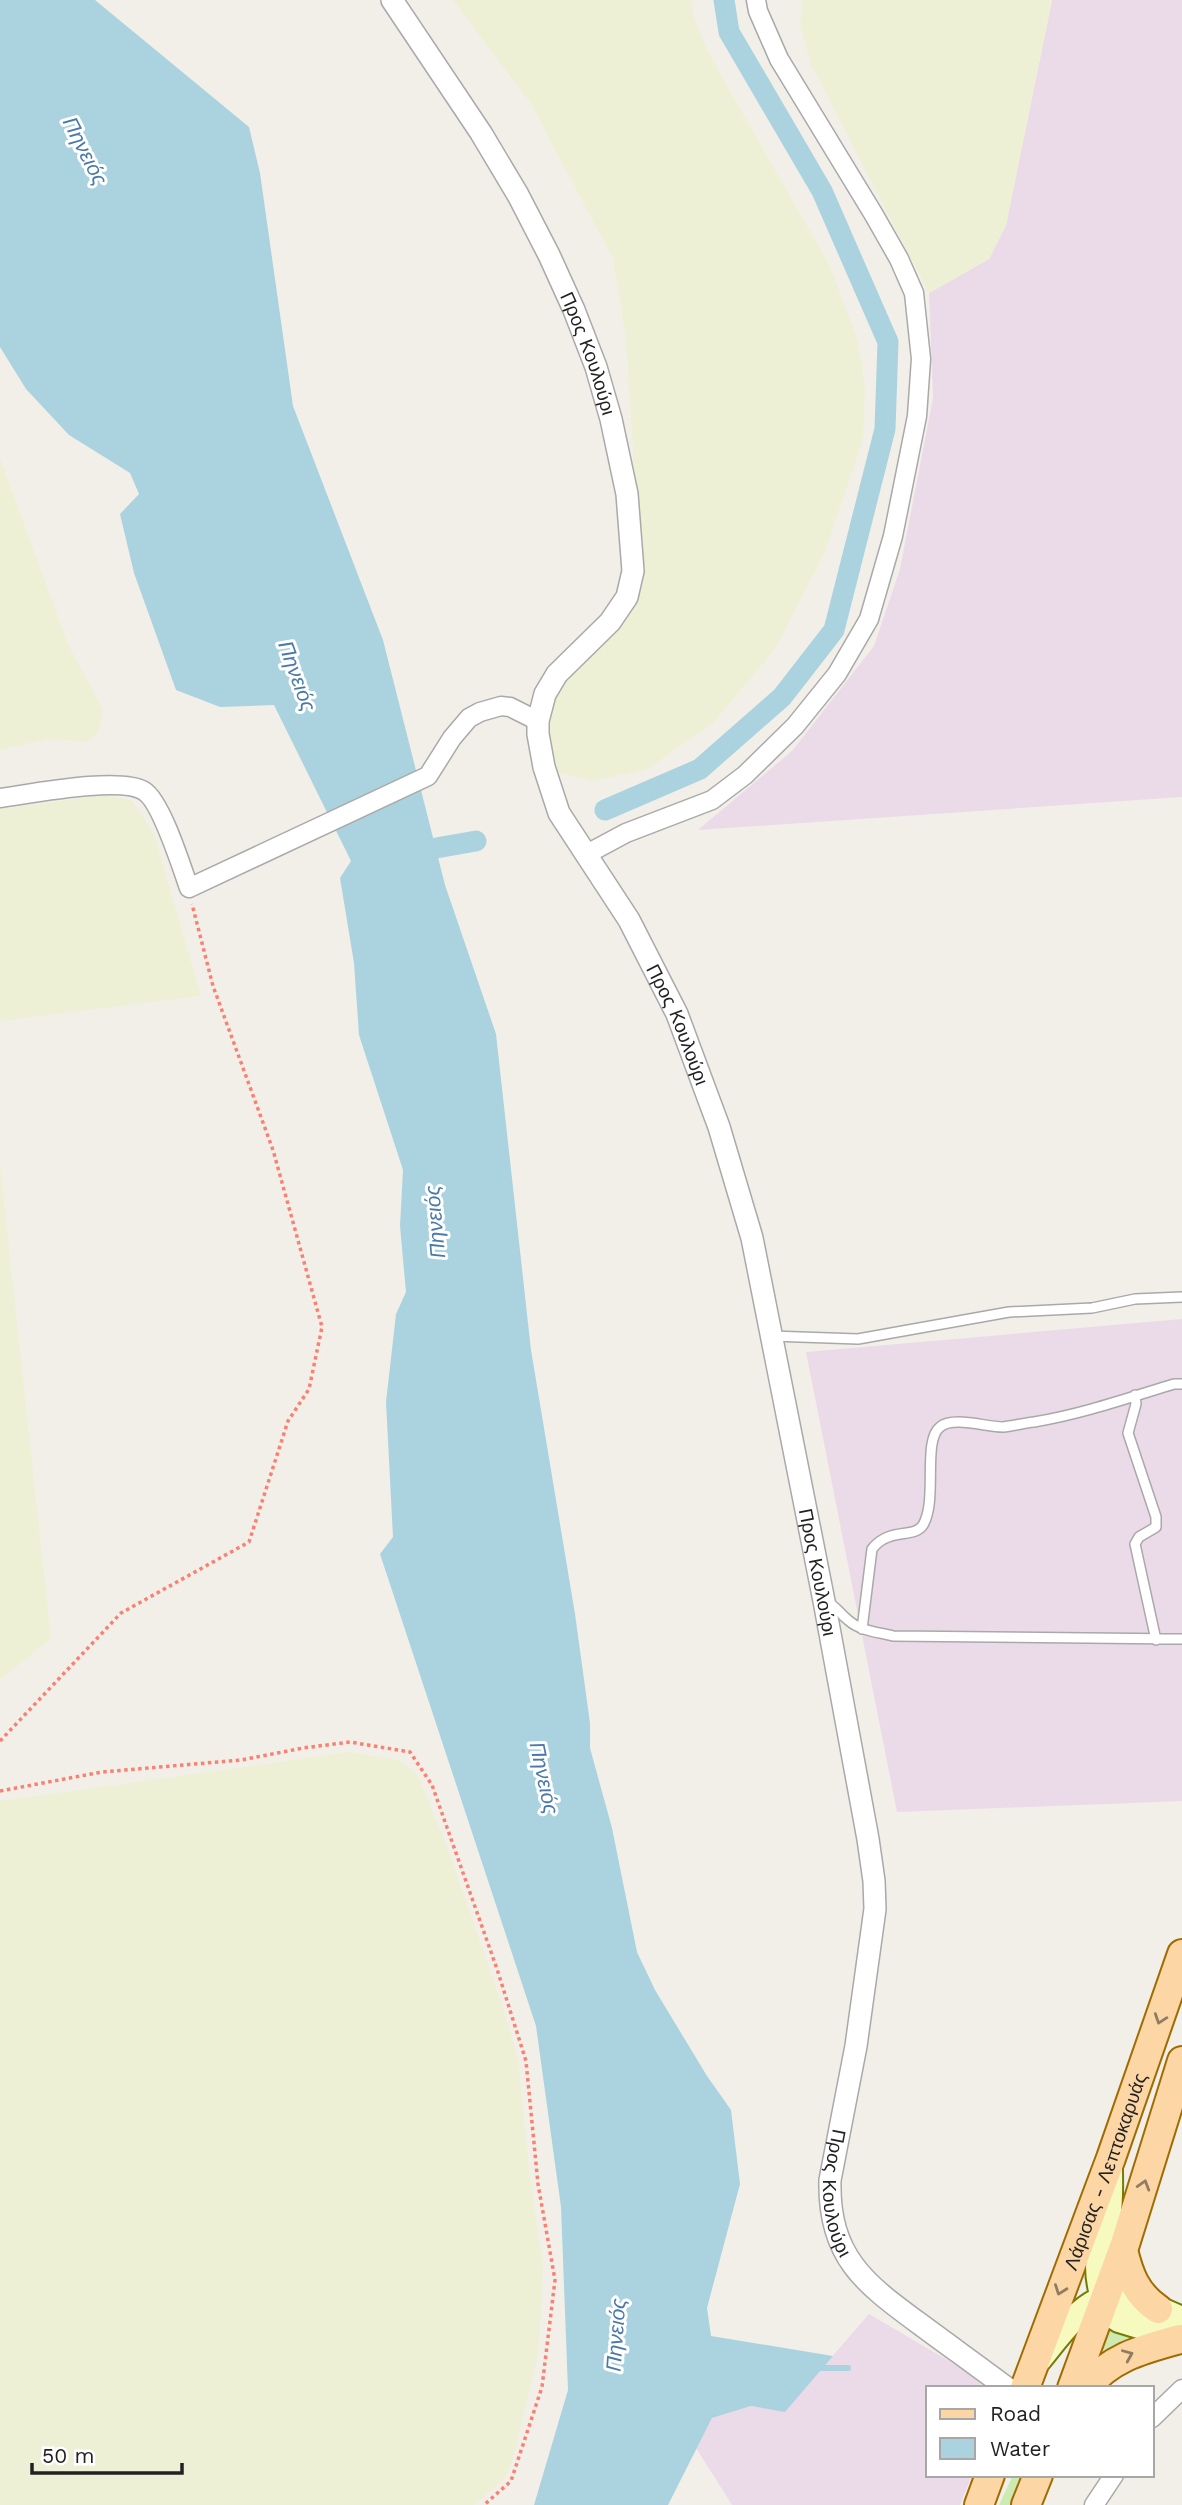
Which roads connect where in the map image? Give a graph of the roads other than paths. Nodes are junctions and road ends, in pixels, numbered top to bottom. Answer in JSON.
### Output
{"nodes":[{"id":1,"x":392,"y":0,"type":"edge"},
{"id":2,"x":756,"y":0,"type":"edge"},
{"id":3,"x":538,"y":721,"type":"junction"},
{"id":4,"x":0,"y":798,"type":"edge"},
{"id":5,"x":585,"y":855,"type":"junction"},
{"id":6,"x":1182,"y":1297,"type":"edge"},
{"id":7,"x":771,"y":1336,"type":"junction"},
{"id":8,"x":1182,"y":1384,"type":"edge"},
{"id":9,"x":1135,"y":1395,"type":"junction"},
{"id":10,"x":824,"y":1601,"type":"junction"},
{"id":11,"x":862,"y":1629,"type":"junction"},
{"id":12,"x":1182,"y":1639,"type":"edge"},
{"id":13,"x":1156,"y":1640,"type":"junction"},
{"id":14,"x":1182,"y":1954,"type":"edge"},
{"id":15,"x":1182,"y":2061,"type":"edge"},
{"id":16,"x":1111,"y":2158,"type":"junction"},
{"id":17,"x":1123,"y":2250,"type":"junction"},
{"id":18,"x":1104,"y":2298,"type":"junction"},
{"id":19,"x":1175,"y":2327,"type":"edge"},
{"id":20,"x":1029,"y":2378,"type":"edge"},
{"id":21,"x":1004,"y":2386,"type":"edge"},
{"id":22,"x":1073,"y":2386,"type":"edge"},
{"id":23,"x":1088,"y":2386,"type":"edge"},
{"id":24,"x":1182,"y":2389,"type":"edge"},
{"id":25,"x":1154,"y":2416,"type":"edge"},
{"id":26,"x":989,"y":2477,"type":"edge"},
{"id":27,"x":1037,"y":2477,"type":"edge"},
{"id":28,"x":1113,"y":2477,"type":"edge"},
{"id":29,"x":1096,"y":2502,"type":"edge"},
{"id":30,"x":979,"y":2505,"type":"edge"},
{"id":31,"x":1026,"y":2505,"type":"edge"}],
"edges":[{"from":1,"to":3,"type":"street","name":"Προς Κουλούρι"},
{"from":2,"to":5,"type":"street"},
{"from":3,"to":4,"type":"street"},
{"from":3,"to":5,"type":"street","name":"Προς Κουλούρι"},
{"from":5,"to":7,"type":"street","name":"Προς Κουλούρι"},
{"from":6,"to":7,"type":"lane"},
{"from":7,"to":10,"type":"street","name":"Προς Κουλούρι"},
{"from":8,"to":9,"type":"lane"},
{"from":9,"to":11,"type":"lane"},
{"from":9,"to":13,"type":"lane"},
{"from":10,"to":11,"type":"lane"},
{"from":10,"to":21,"type":"street","name":"Προς Κουλούρι"},
{"from":11,"to":13,"type":"lane"},
{"from":12,"to":13,"type":"lane"},
{"from":14,"to":16,"type":"main road","name":"Λάρισας - Λεπτοκαρυάς","one_way":true},
{"from":17,"to":15,"type":"main road","name":"Λάρισας - Λεπτοκαρυάς","one_way":true},
{"from":16,"to":18,"type":"main road"},
{"from":16,"to":20,"type":"main road","name":"Λάρισας - Λεπτοκαρυάς","one_way":true},
{"from":17,"to":18,"type":"main road","name":"Λάρισας - Λεπτοκαρυάς"},
{"from":17,"to":19,"type":"main road"},
{"from":18,"to":19,"type":"main road"},
{"from":18,"to":19,"type":"main road"},
{"from":18,"to":20,"type":"main road"},
{"from":18,"to":22,"type":"main road","name":"Λάρισας - Λεπτοκαρυάς"},
{"from":23,"to":19,"type":"main road","one_way":true},
{"from":24,"to":25,"type":"street"},
{"from":26,"to":30,"type":"main road"},
{"from":27,"to":31,"type":"main road"},
{"from":28,"to":29,"type":"street"}]}
